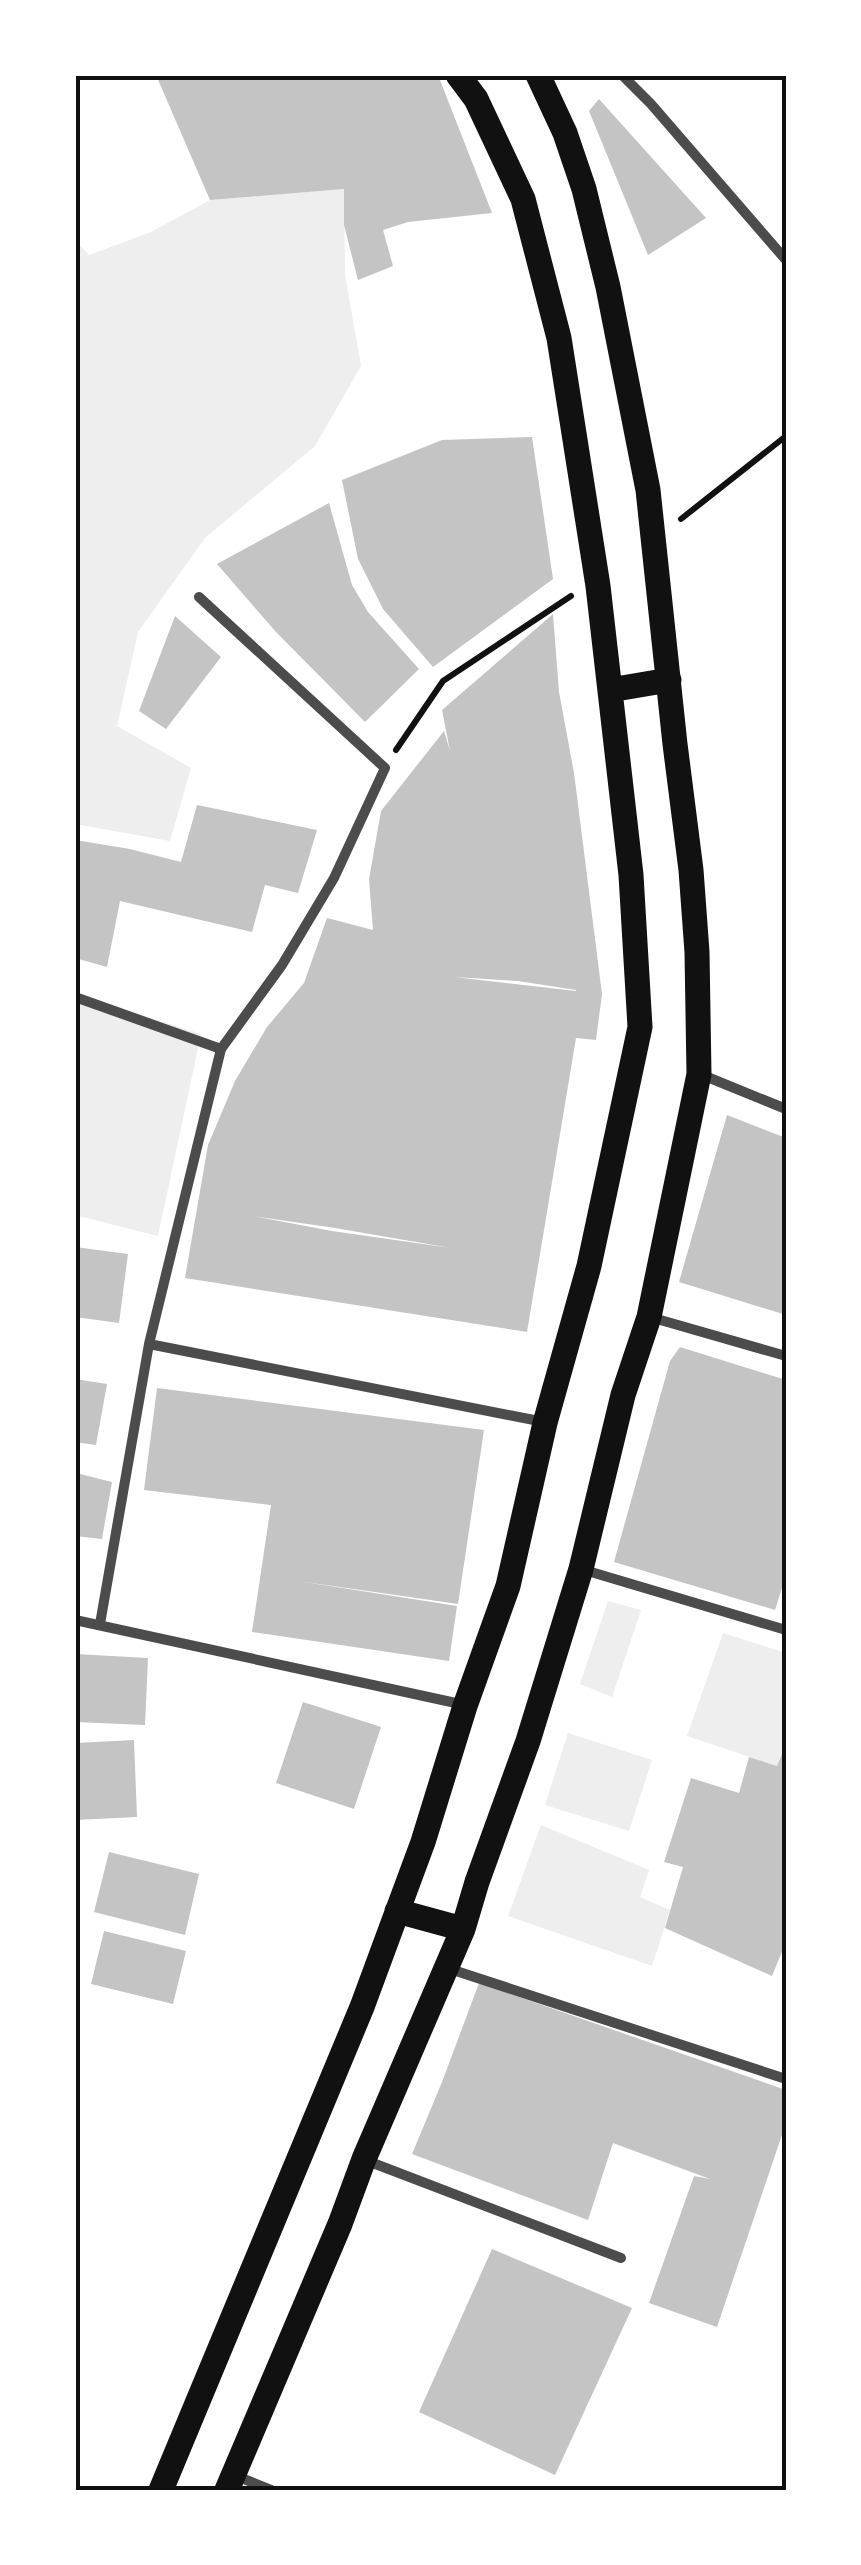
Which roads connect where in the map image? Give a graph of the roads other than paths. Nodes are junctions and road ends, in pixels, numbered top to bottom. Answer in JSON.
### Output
{"nodes":[{"id":1,"x":458,"y":75,"type":"edge"},
{"id":2,"x":622,"y":75,"type":"edge"},
{"id":3,"x":540,"y":76,"type":"edge"},
{"id":4,"x":786,"y":260,"type":"edge"},
{"id":5,"x":199,"y":597,"type":"dead end"},
{"id":6,"x":669,"y":680,"type":"junction"},
{"id":7,"x":610,"y":690,"type":"junction"},
{"id":8,"x":75,"y":997,"type":"edge"},
{"id":9,"x":221,"y":1049,"type":"junction"},
{"id":10,"x":700,"y":1074,"type":"junction"},
{"id":11,"x":786,"y":1109,"type":"edge"},
{"id":12,"x":649,"y":1317,"type":"junction"},
{"id":13,"x":149,"y":1344,"type":"junction"},
{"id":14,"x":786,"y":1356,"type":"edge"},
{"id":15,"x":545,"y":1422,"type":"junction"},
{"id":16,"x":580,"y":1569,"type":"junction"},
{"id":17,"x":75,"y":1620,"type":"edge"},
{"id":18,"x":100,"y":1624,"type":"junction"},
{"id":19,"x":786,"y":1630,"type":"edge"},
{"id":20,"x":465,"y":1706,"type":"junction"},
{"id":21,"x":397,"y":1910,"type":"junction"},
{"id":22,"x":463,"y":1929,"type":"junction"},
{"id":23,"x":446,"y":1968,"type":"junction"},
{"id":24,"x":786,"y":2080,"type":"edge"},
{"id":25,"x":364,"y":2160,"type":"junction"},
{"id":26,"x":621,"y":2258,"type":"dead end"},
{"id":27,"x":230,"y":2482,"type":"edge"},
{"id":28,"x":161,"y":2490,"type":"edge"},
{"id":29,"x":271,"y":2490,"type":"edge"}],
"edges":[{"from":1,"to":7,"type":"main road"},
{"from":2,"to":4,"type":"street"},
{"from":3,"to":6,"type":"main road"},
{"from":5,"to":9,"type":"street"},
{"from":6,"to":7,"type":"main road"},
{"from":6,"to":10,"type":"main road"},
{"from":7,"to":15,"type":"main road"},
{"from":8,"to":9,"type":"street"},
{"from":9,"to":13,"type":"street"},
{"from":10,"to":11,"type":"street"},
{"from":10,"to":12,"type":"main road"},
{"from":12,"to":14,"type":"street"},
{"from":12,"to":16,"type":"main road"},
{"from":13,"to":15,"type":"street"},
{"from":13,"to":18,"type":"street"},
{"from":15,"to":20,"type":"main road"},
{"from":16,"to":19,"type":"street"},
{"from":16,"to":22,"type":"main road"},
{"from":17,"to":18,"type":"street"},
{"from":18,"to":20,"type":"street"},
{"from":20,"to":21,"type":"main road"},
{"from":21,"to":22,"type":"main road"},
{"from":21,"to":28,"type":"main road"},
{"from":22,"to":23,"type":"main road"},
{"from":23,"to":24,"type":"street"},
{"from":23,"to":25,"type":"main road"},
{"from":25,"to":26,"type":"street"},
{"from":25,"to":27,"type":"main road"},
{"from":27,"to":29,"type":"street"}]}
